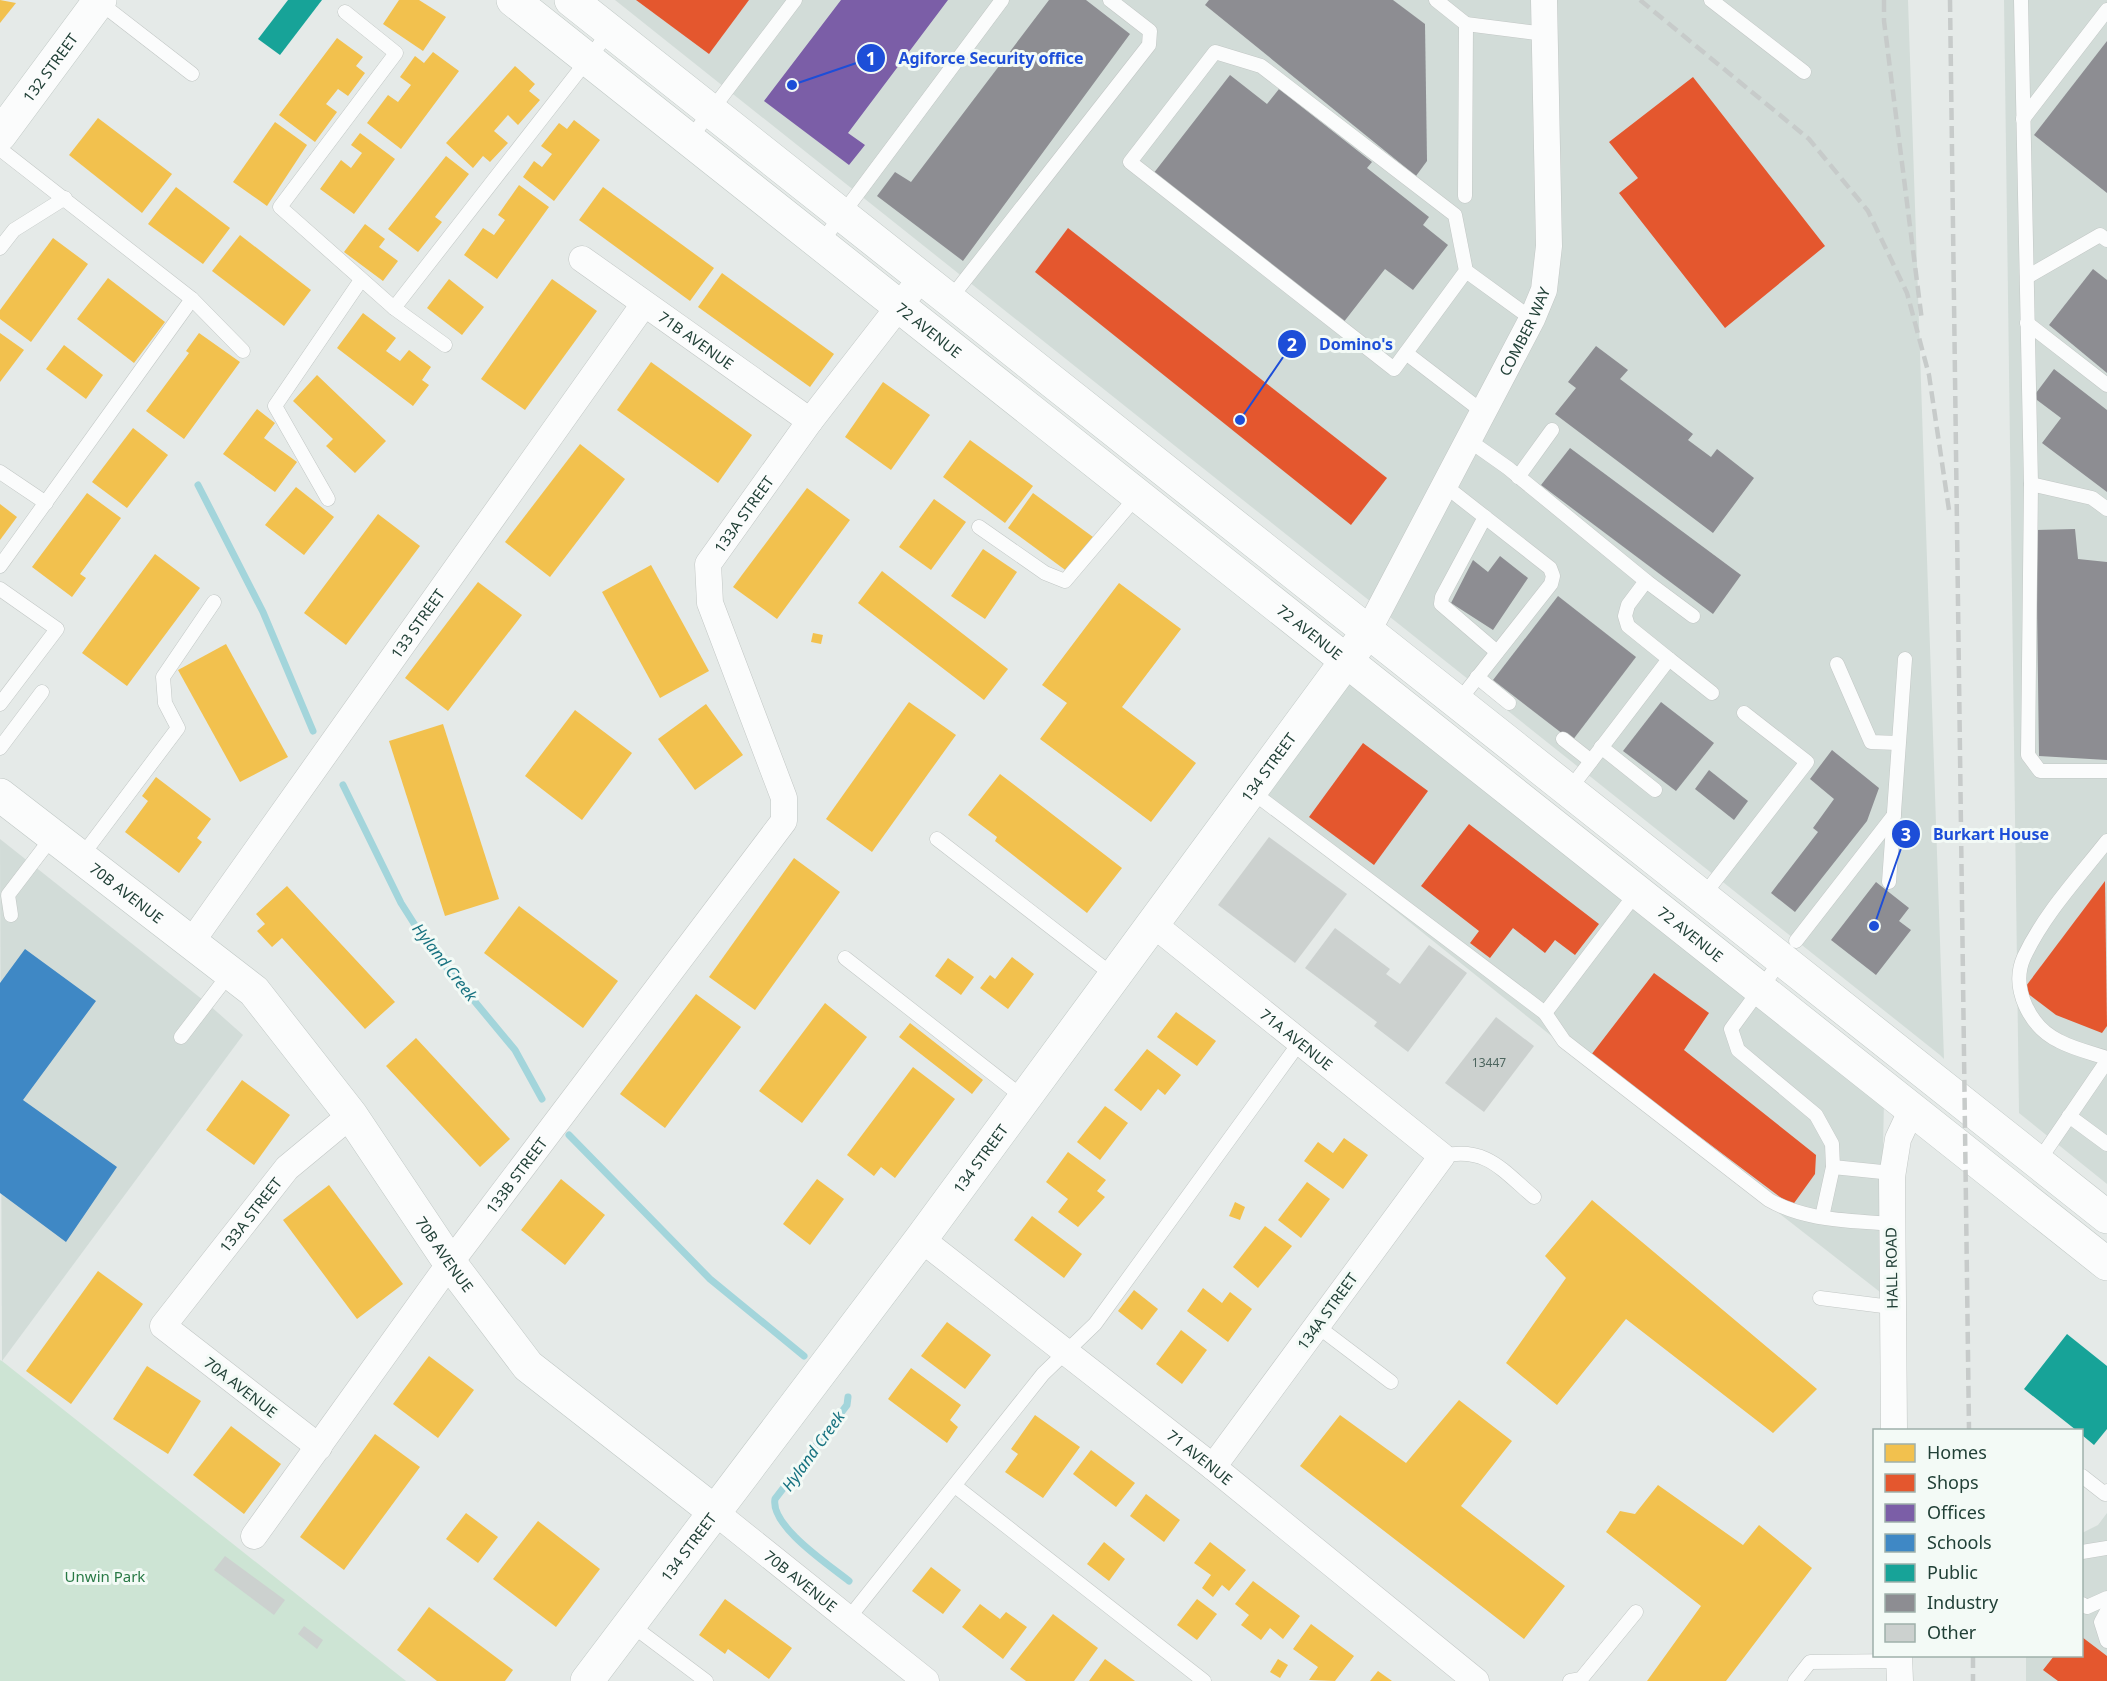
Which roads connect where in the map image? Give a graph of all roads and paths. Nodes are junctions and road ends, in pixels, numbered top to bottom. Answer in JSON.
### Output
{"nodes":[{"id":1,"x":513,"y":0,"type":"edge"},
{"id":2,"x":571,"y":0,"type":"edge"},
{"id":3,"x":795,"y":0,"type":"edge"},
{"id":4,"x":1002,"y":0,"type":"edge"},
{"id":5,"x":1110,"y":0,"type":"edge"},
{"id":6,"x":1436,"y":0,"type":"edge"},
{"id":7,"x":1544,"y":0,"type":"edge"},
{"id":8,"x":1711,"y":0,"type":"edge"},
{"id":9,"x":2021,"y":0,"type":"edge"},
{"id":10,"x":100,"y":1,"type":"edge"},
{"id":11,"x":2107,"y":10,"type":"edge"},
{"id":12,"x":345,"y":12,"type":"dead end"},
{"id":13,"x":1466,"y":24,"type":"junction"},
{"id":14,"x":610,"y":31,"type":"junction"},
{"id":15,"x":1545,"y":34,"type":"junction"},
{"id":16,"x":588,"y":59,"type":"junction"},
{"id":17,"x":1804,"y":72,"type":"dead end"},
{"id":18,"x":192,"y":74,"type":"dead end"},
{"id":19,"x":710,"y":110,"type":"junction"},
{"id":20,"x":2023,"y":119,"type":"junction"},
{"id":21,"x":0,"y":135,"type":"edge"},
{"id":22,"x":689,"y":140,"type":"junction"},
{"id":23,"x":0,"y":149,"type":"edge"},
{"id":24,"x":1465,"y":196,"type":"dead end"},
{"id":25,"x":65,"y":198,"type":"junction"},
{"id":26,"x":842,"y":214,"type":"junction"},
{"id":27,"x":2105,"y":234,"type":"edge"},
{"id":28,"x":820,"y":244,"type":"junction"},
{"id":29,"x":0,"y":248,"type":"edge"},
{"id":30,"x":582,"y":259,"type":"dead end"},
{"id":31,"x":1466,"y":271,"type":"junction"},
{"id":32,"x":2027,"y":277,"type":"junction"},
{"id":33,"x":921,"y":278,"type":"junction"},
{"id":34,"x":362,"y":280,"type":"junction"},
{"id":35,"x":192,"y":299,"type":"junction"},
{"id":36,"x":950,"y":299,"type":"junction"},
{"id":37,"x":644,"y":304,"type":"junction"},
{"id":38,"x":394,"y":308,"type":"junction"},
{"id":39,"x":899,"y":308,"type":"junction"},
{"id":40,"x":1532,"y":319,"type":"junction"},
{"id":41,"x":2027,"y":323,"type":"junction"},
{"id":42,"x":445,"y":345,"type":"dead end"},
{"id":43,"x":243,"y":351,"type":"dead end"},
{"id":44,"x":1406,"y":352,"type":"junction"},
{"id":45,"x":2107,"y":385,"type":"edge"},
{"id":46,"x":1483,"y":412,"type":"junction"},
{"id":47,"x":810,"y":421,"type":"junction"},
{"id":48,"x":1552,"y":430,"type":"dead end"},
{"id":49,"x":1467,"y":439,"type":"junction"},
{"id":50,"x":0,"y":472,"type":"edge"},
{"id":51,"x":1518,"y":477,"type":"junction"},
{"id":52,"x":2031,"y":484,"type":"junction"},
{"id":53,"x":1444,"y":485,"type":"junction"},
{"id":54,"x":1137,"y":496,"type":"junction"},
{"id":55,"x":328,"y":499,"type":"dead end"},
{"id":56,"x":46,"y":503,"type":"junction"},
{"id":57,"x":2107,"y":509,"type":"edge"},
{"id":58,"x":1485,"y":517,"type":"junction"},
{"id":59,"x":979,"y":526,"type":"dead end"},
{"id":60,"x":0,"y":566,"type":"edge"},
{"id":61,"x":1646,"y":581,"type":"junction"},
{"id":62,"x":0,"y":589,"type":"edge"},
{"id":63,"x":214,"y":602,"type":"dead end"},
{"id":64,"x":1692,"y":616,"type":"dead end"},
{"id":65,"x":1368,"y":631,"type":"junction"},
{"id":66,"x":1497,"y":651,"type":"junction"},
{"id":67,"x":1669,"y":659,"type":"junction"},
{"id":68,"x":1905,"y":659,"type":"dead end"},
{"id":69,"x":1346,"y":663,"type":"junction"},
{"id":70,"x":1837,"y":664,"type":"dead end"},
{"id":71,"x":1468,"y":690,"type":"junction"},
{"id":72,"x":42,"y":692,"type":"dead end"},
{"id":73,"x":1712,"y":693,"type":"dead end"},
{"id":74,"x":0,"y":704,"type":"edge"},
{"id":75,"x":1509,"y":704,"type":"dead end"},
{"id":76,"x":1744,"y":713,"type":"dead end"},
{"id":77,"x":1563,"y":739,"type":"dead end"},
{"id":78,"x":1898,"y":743,"type":"junction"},
{"id":79,"x":1601,"y":747,"type":"junction"},
{"id":80,"x":0,"y":748,"type":"edge"},
{"id":81,"x":1591,"y":761,"type":"junction"},
{"id":82,"x":2107,"y":771,"type":"edge"},
{"id":83,"x":1569,"y":790,"type":"junction"},
{"id":84,"x":1655,"y":790,"type":"dead end"},
{"id":85,"x":1251,"y":791,"type":"junction"},
{"id":86,"x":0,"y":795,"type":"edge"},
{"id":87,"x":1894,"y":815,"type":"junction"},
{"id":88,"x":784,"y":821,"type":"joint"},
{"id":89,"x":53,"y":836,"type":"junction"},
{"id":90,"x":937,"y":840,"type":"dead end"},
{"id":91,"x":2104,"y":851,"type":"edge"},
{"id":92,"x":81,"y":857,"type":"junction"},
{"id":93,"x":1889,"y":882,"type":"dead end"},
{"id":94,"x":1637,"y":892,"type":"junction"},
{"id":95,"x":1703,"y":896,"type":"junction"},
{"id":96,"x":11,"y":915,"type":"dead end"},
{"id":97,"x":1153,"y":924,"type":"junction"},
{"id":98,"x":190,"y":944,"type":"junction"},
{"id":99,"x":1789,"y":950,"type":"junction"},
{"id":100,"x":845,"y":957,"type":"dead end"},
{"id":101,"x":230,"y":973,"type":"junction"},
{"id":102,"x":1114,"y":976,"type":"junction"},
{"id":103,"x":1759,"y":990,"type":"junction"},
{"id":104,"x":1545,"y":1013,"type":"junction"},
{"id":105,"x":181,"y":1037,"type":"dead end"},
{"id":106,"x":1300,"y":1042,"type":"junction"},
{"id":107,"x":2107,"y":1059,"type":"edge"},
{"id":108,"x":1024,"y":1098,"type":"junction"},
{"id":109,"x":1912,"y":1109,"type":"junction"},
{"id":110,"x":351,"y":1115,"type":"junction"},
{"id":111,"x":2069,"y":1116,"type":"junction"},
{"id":112,"x":2107,"y":1144,"type":"edge"},
{"id":113,"x":1442,"y":1155,"type":"junction"},
{"id":114,"x":2038,"y":1162,"type":"junction"},
{"id":115,"x":1833,"y":1167,"type":"junction"},
{"id":116,"x":1892,"y":1173,"type":"junction"},
{"id":117,"x":1534,"y":1197,"type":"dead end"},
{"id":118,"x":1822,"y":1217,"type":"junction"},
{"id":119,"x":2107,"y":1217,"type":"edge"},
{"id":120,"x":1890,"y":1224,"type":"junction"},
{"id":121,"x":921,"y":1239,"type":"junction"},
{"id":122,"x":450,"y":1263,"type":"junction"},
{"id":123,"x":2107,"y":1264,"type":"edge"},
{"id":124,"x":1820,"y":1298,"type":"dead end"},
{"id":125,"x":1891,"y":1307,"type":"junction"},
{"id":126,"x":163,"y":1326,"type":"joint"},
{"id":127,"x":1317,"y":1326,"type":"junction"},
{"id":128,"x":1067,"y":1352,"type":"junction"},
{"id":129,"x":1391,"y":1382,"type":"dead end"},
{"id":130,"x":1894,"y":1429,"type":"edge"},
{"id":131,"x":319,"y":1447,"type":"junction"},
{"id":132,"x":1213,"y":1467,"type":"junction"},
{"id":133,"x":2083,"y":1477,"type":"edge"},
{"id":134,"x":955,"y":1486,"type":"junction"},
{"id":135,"x":2107,"y":1491,"type":"edge"},
{"id":136,"x":715,"y":1512,"type":"junction"},
{"id":137,"x":254,"y":1536,"type":"dead end"},
{"id":138,"x":2107,"y":1548,"type":"edge"},
{"id":139,"x":2083,"y":1552,"type":"edge"},
{"id":140,"x":2107,"y":1598,"type":"edge"},
{"id":141,"x":2083,"y":1605,"type":"edge"},
{"id":142,"x":2107,"y":1611,"type":"edge"},
{"id":143,"x":1636,"y":1612,"type":"dead end"},
{"id":144,"x":848,"y":1619,"type":"junction"},
{"id":145,"x":630,"y":1624,"type":"junction"},
{"id":146,"x":2107,"y":1641,"type":"edge"},
{"id":147,"x":1900,"y":1666,"type":"edge"},
{"id":148,"x":587,"y":1681,"type":"edge"},
{"id":149,"x":706,"y":1681,"type":"edge"},
{"id":150,"x":926,"y":1681,"type":"edge"},
{"id":151,"x":1204,"y":1681,"type":"edge"},
{"id":152,"x":1478,"y":1681,"type":"edge"},
{"id":153,"x":1570,"y":1681,"type":"edge"},
{"id":154,"x":1795,"y":1681,"type":"edge"}],
"edges":[{"from":1,"to":16,"type":"main road","name":"72 AVENUE"},
{"from":2,"to":14,"type":"main road"},
{"from":3,"to":19,"type":"lane"},
{"from":4,"to":26,"type":"lane"},
{"from":5,"to":36,"type":"lane"},
{"from":6,"to":13,"type":"lane"},
{"from":7,"to":15,"type":"street","name":"COMBER WAY"},
{"from":8,"to":17,"type":"lane"},
{"from":9,"to":20,"type":"lane"},
{"from":10,"to":18,"type":"lane"},
{"from":10,"to":21,"type":"main road","name":"132 STREET"},
{"from":11,"to":20,"type":"lane"},
{"from":12,"to":34,"type":"lane"},
{"from":13,"to":15,"type":"lane"},
{"from":13,"to":24,"type":"lane"},
{"from":14,"to":16,"type":"lane"},
{"from":14,"to":19,"type":"main road"},
{"from":15,"to":40,"type":"street","name":"COMBER WAY"},
{"from":16,"to":22,"type":"main road","name":"72 AVENUE"},
{"from":16,"to":38,"type":"lane"},
{"from":19,"to":22,"type":"lane"},
{"from":19,"to":26,"type":"main road"},
{"from":20,"to":32,"type":"lane"},
{"from":22,"to":28,"type":"main road","name":"72 AVENUE"},
{"from":23,"to":25,"type":"lane"},
{"from":25,"to":29,"type":"lane"},
{"from":25,"to":35,"type":"lane"},
{"from":26,"to":28,"type":"lane"},
{"from":26,"to":33,"type":"main road"},
{"from":27,"to":32,"type":"lane"},
{"from":28,"to":39,"type":"main road","name":"72 AVENUE"},
{"from":30,"to":37,"type":"street","name":"71B AVENUE"},
{"from":31,"to":40,"type":"lane"},
{"from":31,"to":44,"type":"lane"},
{"from":31,"to":44,"type":"lane"},
{"from":32,"to":41,"type":"lane"},
{"from":33,"to":36,"type":"main road"},
{"from":33,"to":39,"type":"street","name":"133A STREET"},
{"from":34,"to":38,"type":"lane"},
{"from":34,"to":55,"type":"lane"},
{"from":35,"to":43,"type":"lane"},
{"from":35,"to":56,"type":"lane"},
{"from":36,"to":65,"type":"main road"},
{"from":37,"to":47,"type":"street","name":"71B AVENUE"},
{"from":37,"to":98,"type":"street","name":"133 STREET"},
{"from":38,"to":42,"type":"lane"},
{"from":39,"to":47,"type":"street","name":"133A STREET"},
{"from":39,"to":54,"type":"main road","name":"72 AVENUE"},
{"from":40,"to":46,"type":"street","name":"COMBER WAY"},
{"from":41,"to":45,"type":"lane"},
{"from":41,"to":52,"type":"lane"},
{"from":44,"to":46,"type":"lane"},
{"from":46,"to":49,"type":"street","name":"COMBER WAY"},
{"from":47,"to":88,"type":"street","name":"133A STREET"},
{"from":48,"to":51,"type":"lane"},
{"from":49,"to":51,"type":"lane"},
{"from":49,"to":53,"type":"street","name":"COMBER WAY"},
{"from":50,"to":56,"type":"lane"},
{"from":51,"to":61,"type":"lane"},
{"from":52,"to":57,"type":"lane"},
{"from":52,"to":82,"type":"lane"},
{"from":53,"to":58,"type":"lane"},
{"from":53,"to":65,"type":"street","name":"COMBER WAY"},
{"from":54,"to":59,"type":"lane"},
{"from":54,"to":69,"type":"main road","name":"72 AVENUE"},
{"from":56,"to":60,"type":"lane"},
{"from":58,"to":66,"type":"lane"},
{"from":58,"to":66,"type":"lane"},
{"from":61,"to":64,"type":"lane"},
{"from":61,"to":67,"type":"lane"},
{"from":62,"to":74,"type":"lane"},
{"from":63,"to":92,"type":"lane"},
{"from":65,"to":69,"type":"main road","name":"134 STREET"},
{"from":65,"to":71,"type":"main road"},
{"from":66,"to":71,"type":"lane"},
{"from":67,"to":73,"type":"lane"},
{"from":67,"to":79,"type":"lane"},
{"from":68,"to":78,"type":"lane"},
{"from":69,"to":85,"type":"main road","name":"134 STREET"},
{"from":69,"to":94,"type":"main road","name":"72 AVENUE"},
{"from":70,"to":78,"type":"lane"},
{"from":71,"to":75,"type":"lane"},
{"from":71,"to":83,"type":"main road"},
{"from":72,"to":80,"type":"lane"},
{"from":76,"to":95,"type":"lane"},
{"from":77,"to":81,"type":"lane"},
{"from":78,"to":87,"type":"lane"},
{"from":79,"to":81,"type":"lane"},
{"from":79,"to":84,"type":"lane"},
{"from":81,"to":83,"type":"lane"},
{"from":83,"to":95,"type":"main road"},
{"from":85,"to":97,"type":"main road","name":"134 STREET"},
{"from":85,"to":104,"type":"lane"},
{"from":86,"to":89,"type":"main road","name":"70B AVENUE"},
{"from":87,"to":93,"type":"lane"},
{"from":87,"to":99,"type":"lane"},
{"from":88,"to":122,"type":"street","name":"133B STREET"},
{"from":89,"to":92,"type":"main road","name":"70B AVENUE"},
{"from":89,"to":96,"type":"lane"},
{"from":90,"to":102,"type":"lane"},
{"from":91,"to":107,"type":"lane"},
{"from":92,"to":98,"type":"main road","name":"70B AVENUE"},
{"from":94,"to":103,"type":"main road","name":"72 AVENUE"},
{"from":94,"to":104,"type":"lane"},
{"from":95,"to":99,"type":"main road"},
{"from":97,"to":102,"type":"main road","name":"134 STREET"},
{"from":97,"to":106,"type":"street","name":"71A AVENUE"},
{"from":98,"to":101,"type":"main road","name":"70B AVENUE"},
{"from":99,"to":103,"type":"lane"},
{"from":99,"to":114,"type":"main road"},
{"from":100,"to":108,"type":"lane"},
{"from":101,"to":105,"type":"lane"},
{"from":101,"to":110,"type":"main road","name":"70B AVENUE"},
{"from":102,"to":108,"type":"main road","name":"134 STREET"},
{"from":103,"to":109,"type":"main road","name":"72 AVENUE"},
{"from":103,"to":115,"type":"lane"},
{"from":104,"to":118,"type":"lane"},
{"from":106,"to":113,"type":"street","name":"71A AVENUE"},
{"from":106,"to":128,"type":"lane"},
{"from":107,"to":111,"type":"lane"},
{"from":108,"to":121,"type":"main road","name":"134 STREET"},
{"from":109,"to":116,"type":"street","name":"HALL ROAD"},
{"from":109,"to":123,"type":"main road","name":"72 AVENUE"},
{"from":110,"to":122,"type":"main road","name":"70B AVENUE"},
{"from":110,"to":126,"type":"street","name":"133A STREET"},
{"from":111,"to":112,"type":"lane"},
{"from":111,"to":114,"type":"lane"},
{"from":113,"to":117,"type":"lane"},
{"from":113,"to":127,"type":"street","name":"134A STREET"},
{"from":114,"to":119,"type":"main road"},
{"from":115,"to":116,"type":"lane"},
{"from":115,"to":118,"type":"lane"},
{"from":116,"to":120,"type":"street","name":"HALL ROAD"},
{"from":118,"to":120,"type":"lane"},
{"from":120,"to":125,"type":"street","name":"HALL ROAD"},
{"from":121,"to":128,"type":"street","name":"71 AVENUE"},
{"from":121,"to":136,"type":"main road","name":"134 STREET"},
{"from":122,"to":131,"type":"street","name":"133B STREET"},
{"from":122,"to":136,"type":"main road","name":"70B AVENUE"},
{"from":124,"to":125,"type":"lane"},
{"from":125,"to":130,"type":"street","name":"HALL ROAD"},
{"from":126,"to":131,"type":"street","name":"70A AVENUE"},
{"from":127,"to":129,"type":"lane"},
{"from":127,"to":132,"type":"street","name":"134A STREET"},
{"from":128,"to":132,"type":"street","name":"71 AVENUE"},
{"from":128,"to":134,"type":"lane"},
{"from":131,"to":137,"type":"street","name":"133B STREET"},
{"from":132,"to":152,"type":"street","name":"71 AVENUE"},
{"from":133,"to":135,"type":"lane"},
{"from":134,"to":144,"type":"lane"},
{"from":134,"to":151,"type":"lane"},
{"from":136,"to":144,"type":"street","name":"70B AVENUE"},
{"from":136,"to":145,"type":"main road","name":"134 STREET"},
{"from":138,"to":139,"type":"lane"},
{"from":140,"to":141,"type":"lane"},
{"from":142,"to":146,"type":"lane"},
{"from":143,"to":153,"type":"lane"},
{"from":144,"to":150,"type":"street","name":"70B AVENUE"},
{"from":145,"to":148,"type":"main road","name":"134 STREET"},
{"from":145,"to":149,"type":"lane"},
{"from":147,"to":154,"type":"lane"}]}
